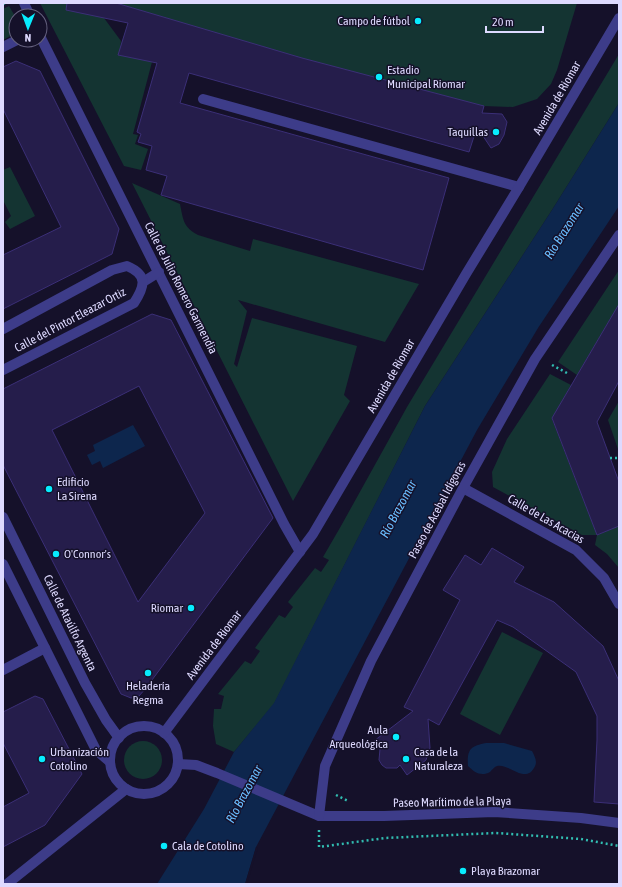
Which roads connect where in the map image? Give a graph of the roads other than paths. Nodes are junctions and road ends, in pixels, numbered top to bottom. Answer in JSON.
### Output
{"nodes":[{"id":1,"x":619,"y":18,"type":"edge"},
{"id":2,"x":46,"y":48,"type":"edge"},
{"id":3,"x":203,"y":99,"type":"dead end"},
{"id":4,"x":519,"y":187,"type":"junction"},
{"id":5,"x":619,"y":235,"type":"edge"},
{"id":6,"x":158,"y":272,"type":"junction"},
{"id":7,"x":143,"y":282,"type":"junction"},
{"id":8,"x":3,"y":329,"type":"edge"},
{"id":9,"x":3,"y":370,"type":"edge"},
{"id":10,"x":463,"y":488,"type":"junction"},
{"id":11,"x":3,"y":517,"type":"edge"},
{"id":12,"x":300,"y":552,"type":"junction"},
{"id":13,"x":3,"y":564,"type":"edge"},
{"id":14,"x":619,"y":604,"type":"edge"},
{"id":15,"x":45,"y":648,"type":"junction"},
{"id":16,"x":3,"y":670,"type":"edge"},
{"id":17,"x":164,"y":733,"type":"junction"},
{"id":18,"x":119,"y":738,"type":"junction"},
{"id":19,"x":110,"y":762,"type":"junction"},
{"id":20,"x":178,"y":764,"type":"junction"},
{"id":21,"x":126,"y":789,"type":"junction"},
{"id":22,"x":319,"y":816,"type":"junction"},
{"id":23,"x":619,"y":823,"type":"edge"},
{"id":24,"x":7,"y":884,"type":"edge"}],
"edges":[{"from":1,"to":4,"type":"street","name":"Avenida de Riomar"},
{"from":2,"to":6,"type":"street","name":"Calle de Julio Romero Garmendia"},
{"from":3,"to":4,"type":"street"},
{"from":4,"to":12,"type":"street","name":"Avenida de Riomar"},
{"from":5,"to":10,"type":"street","name":"Paseo de Acebal Idígoras"},
{"from":6,"to":7,"type":"street"},
{"from":6,"to":12,"type":"street","name":"Calle de Julio Romero Garmendia"},
{"from":7,"to":8,"type":"street","name":"Calle del Pintor Eleazar Ortiz"},
{"from":7,"to":9,"type":"street","name":"Calle del Pintor Eleazar Ortiz"},
{"from":10,"to":14,"type":"street","name":"Calle de Las Acacias"},
{"from":10,"to":22,"type":"street","name":"Paseo de Acebal Idígoras"},
{"from":11,"to":18,"type":"street","name":"Calle de Ataúlfo Argenta"},
{"from":12,"to":17,"type":"street","name":"Avenida de Riomar"},
{"from":13,"to":15,"type":"street"},
{"from":15,"to":16,"type":"street"},
{"from":15,"to":19,"type":"street"},
{"from":17,"to":18,"type":"street"},
{"from":17,"to":20,"type":"street"},
{"from":18,"to":19,"type":"street"},
{"from":19,"to":21,"type":"street"},
{"from":20,"to":21,"type":"street"},
{"from":20,"to":22,"type":"street","name":"Paseo Marítimo de la Playa"},
{"from":21,"to":24,"type":"street"},
{"from":22,"to":23,"type":"street","name":"Paseo Marítimo de la Playa"}]}
